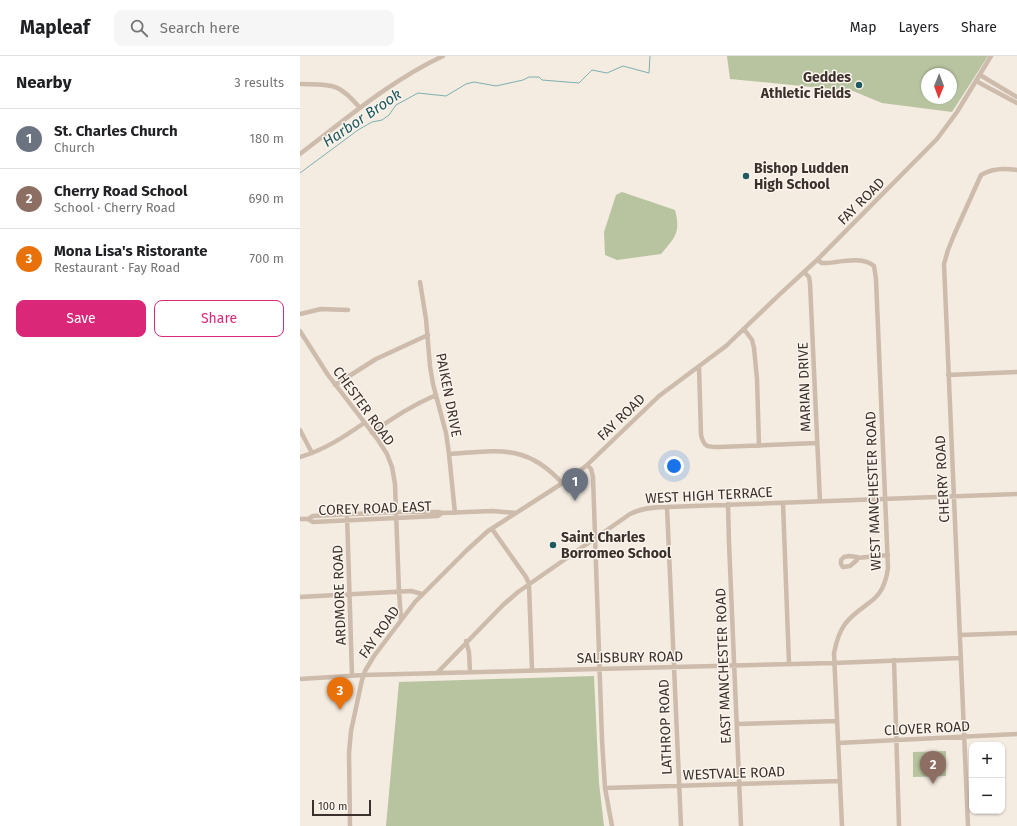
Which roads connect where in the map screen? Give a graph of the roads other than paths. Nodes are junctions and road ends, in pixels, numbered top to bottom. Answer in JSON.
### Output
{"nodes":[{"id":1,"x":443,"y":56,"type":"edge"},
{"id":2,"x":991,"y":56,"type":"edge"},
{"id":3,"x":980,"y":75,"type":"junction"},
{"id":4,"x":976,"y":81,"type":"junction"},
{"id":5,"x":300,"y":84,"type":"edge"},
{"id":6,"x":1017,"y":96,"type":"edge"},
{"id":7,"x":1017,"y":103,"type":"edge"},
{"id":8,"x":360,"y":108,"type":"junction"},
{"id":9,"x":300,"y":154,"type":"edge"},
{"id":10,"x":1017,"y":170,"type":"edge"},
{"id":11,"x":817,"y":260,"type":"junction"},
{"id":12,"x":804,"y":272,"type":"junction"},
{"id":13,"x":420,"y":282,"type":"dead end"},
{"id":14,"x":348,"y":310,"type":"dead end"},
{"id":15,"x":300,"y":314,"type":"edge"},
{"id":16,"x":744,"y":329,"type":"junction"},
{"id":17,"x":300,"y":331,"type":"edge"},
{"id":18,"x":428,"y":335,"type":"junction"},
{"id":19,"x":699,"y":368,"type":"junction"},
{"id":20,"x":1017,"y":372,"type":"edge"},
{"id":21,"x":948,"y":375,"type":"junction"},
{"id":22,"x":335,"y":385,"type":"junction"},
{"id":23,"x":436,"y":395,"type":"junction"},
{"id":24,"x":364,"y":423,"type":"junction"},
{"id":25,"x":300,"y":430,"type":"edge"},
{"id":26,"x":372,"y":433,"type":"junction"},
{"id":27,"x":817,"y":443,"type":"junction"},
{"id":28,"x":759,"y":446,"type":"junction"},
{"id":29,"x":312,"y":453,"type":"junction"},
{"id":30,"x":449,"y":454,"type":"junction"},
{"id":31,"x":300,"y":457,"type":"edge"},
{"id":32,"x":588,"y":465,"type":"junction"},
{"id":33,"x":562,"y":483,"type":"junction"},
{"id":34,"x":1017,"y":494,"type":"edge"},
{"id":35,"x":954,"y":497,"type":"junction"},
{"id":36,"x":886,"y":499,"type":"junction"},
{"id":37,"x":820,"y":502,"type":"junction"},
{"id":38,"x":784,"y":503,"type":"junction"},
{"id":39,"x":728,"y":504,"type":"junction"},
{"id":40,"x":667,"y":506,"type":"junction"},
{"id":41,"x":396,"y":512,"type":"junction"},
{"id":42,"x":455,"y":512,"type":"junction"},
{"id":43,"x":516,"y":513,"type":"junction"},
{"id":44,"x":347,"y":514,"type":"junction"},
{"id":45,"x":442,"y":514,"type":"junction"},
{"id":46,"x":396,"y":518,"type":"junction"},
{"id":47,"x":300,"y":519,"type":"edge"},
{"id":48,"x":308,"y":519,"type":"junction"},
{"id":49,"x":347,"y":520,"type":"junction"},
{"id":50,"x":492,"y":529,"type":"junction"},
{"id":51,"x":595,"y":538,"type":"junction"},
{"id":52,"x":888,"y":555,"type":"junction"},
{"id":53,"x":857,"y":558,"type":"dead end"},
{"id":54,"x":528,"y":584,"type":"junction"},
{"id":55,"x":398,"y":592,"type":"junction"},
{"id":56,"x":422,"y":594,"type":"junction"},
{"id":57,"x":350,"y":595,"type":"junction"},
{"id":58,"x":300,"y":597,"type":"edge"},
{"id":59,"x":401,"y":619,"type":"junction"},
{"id":60,"x":1017,"y":633,"type":"edge"},
{"id":61,"x":960,"y":635,"type":"junction"},
{"id":62,"x":466,"y":641,"type":"junction"},
{"id":63,"x":961,"y":658,"type":"junction"},
{"id":64,"x":894,"y":660,"type":"junction"},
{"id":65,"x":834,"y":662,"type":"junction"},
{"id":66,"x":789,"y":664,"type":"junction"},
{"id":67,"x":734,"y":665,"type":"junction"},
{"id":68,"x":674,"y":667,"type":"junction"},
{"id":69,"x":600,"y":668,"type":"junction"},
{"id":70,"x":532,"y":670,"type":"junction"},
{"id":71,"x":470,"y":672,"type":"junction"},
{"id":72,"x":436,"y":673,"type":"junction"},
{"id":73,"x":364,"y":675,"type":"junction"},
{"id":74,"x":352,"y":676,"type":"junction"},
{"id":75,"x":300,"y":679,"type":"edge"},
{"id":76,"x":837,"y":721,"type":"junction"},
{"id":77,"x":737,"y":724,"type":"junction"},
{"id":78,"x":1017,"y":734,"type":"edge"},
{"id":79,"x":964,"y":737,"type":"junction"},
{"id":80,"x":896,"y":741,"type":"junction"},
{"id":81,"x":838,"y":743,"type":"junction"},
{"id":82,"x":840,"y":782,"type":"junction"},
{"id":83,"x":739,"y":784,"type":"junction"},
{"id":84,"x":679,"y":786,"type":"junction"},
{"id":85,"x":605,"y":788,"type":"junction"},
{"id":86,"x":350,"y":826,"type":"edge"},
{"id":87,"x":612,"y":826,"type":"edge"},
{"id":88,"x":681,"y":826,"type":"edge"},
{"id":89,"x":741,"y":826,"type":"edge"},
{"id":90,"x":842,"y":826,"type":"edge"},
{"id":91,"x":900,"y":826,"type":"edge"},
{"id":92,"x":968,"y":826,"type":"edge"}],
"edges":[{"from":1,"to":8,"type":"street"},
{"from":2,"to":3,"type":"street","name":"FAY ROAD"},
{"from":3,"to":4,"type":"street","name":"FAY ROAD"},
{"from":3,"to":6,"type":"street"},
{"from":4,"to":7,"type":"street"},
{"from":4,"to":11,"type":"street","name":"FAY ROAD"},
{"from":5,"to":8,"type":"street"},
{"from":8,"to":9,"type":"street"},
{"from":10,"to":21,"type":"street","name":"CHERRY ROAD"},
{"from":11,"to":12,"type":"street","name":"FAY ROAD"},
{"from":11,"to":36,"type":"street","name":"WEST MANCHESTER ROAD"},
{"from":12,"to":16,"type":"street","name":"FAY ROAD"},
{"from":12,"to":27,"type":"street","name":"MARIAN DRIVE"},
{"from":13,"to":18,"type":"street","name":"PAIKEN DRIVE"},
{"from":14,"to":15,"type":"street"},
{"from":16,"to":19,"type":"street","name":"FAY ROAD"},
{"from":16,"to":28,"type":"street"},
{"from":17,"to":22,"type":"street","name":"CHESTER ROAD"},
{"from":18,"to":22,"type":"street"},
{"from":18,"to":23,"type":"street","name":"PAIKEN DRIVE"},
{"from":19,"to":28,"type":"street"},
{"from":19,"to":32,"type":"street","name":"FAY ROAD"},
{"from":20,"to":21,"type":"street"},
{"from":21,"to":35,"type":"street","name":"CHERRY ROAD"},
{"from":22,"to":24,"type":"street","name":"CHESTER ROAD"},
{"from":23,"to":26,"type":"street"},
{"from":23,"to":30,"type":"street","name":"PAIKEN DRIVE"},
{"from":24,"to":26,"type":"street","name":"CHESTER ROAD"},
{"from":24,"to":29,"type":"street"},
{"from":25,"to":29,"type":"street"},
{"from":26,"to":41,"type":"street","name":"CHESTER ROAD"},
{"from":27,"to":28,"type":"street"},
{"from":27,"to":37,"type":"street","name":"MARIAN DRIVE"},
{"from":29,"to":31,"type":"street"},
{"from":30,"to":33,"type":"street"},
{"from":30,"to":42,"type":"street","name":"PAIKEN DRIVE"},
{"from":32,"to":33,"type":"street","name":"FAY ROAD"},
{"from":32,"to":51,"type":"street"},
{"from":33,"to":43,"type":"street","name":"FAY ROAD"},
{"from":34,"to":35,"type":"street","name":"WEST HIGH TERRACE"},
{"from":35,"to":36,"type":"street","name":"WEST HIGH TERRACE"},
{"from":35,"to":61,"type":"street","name":"CHERRY ROAD"},
{"from":36,"to":37,"type":"street","name":"WEST HIGH TERRACE"},
{"from":36,"to":52,"type":"street","name":"WEST MANCHESTER ROAD"},
{"from":37,"to":38,"type":"street","name":"WEST HIGH TERRACE"},
{"from":38,"to":39,"type":"street","name":"WEST HIGH TERRACE"},
{"from":38,"to":66,"type":"street"},
{"from":39,"to":40,"type":"street","name":"WEST HIGH TERRACE"},
{"from":39,"to":67,"type":"street","name":"EAST MANCHESTER ROAD"},
{"from":40,"to":51,"type":"street","name":"WEST HIGH TERRACE"},
{"from":40,"to":68,"type":"street","name":"LATHROP ROAD"},
{"from":41,"to":44,"type":"street","name":"COREY ROAD EAST"},
{"from":41,"to":45,"type":"street","name":"COREY ROAD EAST"},
{"from":41,"to":46,"type":"street","name":"CHESTER ROAD"},
{"from":42,"to":43,"type":"street","name":"COREY ROAD EAST"},
{"from":42,"to":45,"type":"street","name":"COREY ROAD EAST"},
{"from":43,"to":50,"type":"street","name":"FAY ROAD"},
{"from":44,"to":48,"type":"street","name":"COREY ROAD EAST"},
{"from":44,"to":49,"type":"street","name":"ARDMORE ROAD"},
{"from":45,"to":46,"type":"street","name":"COREY ROAD EAST"},
{"from":46,"to":49,"type":"street","name":"COREY ROAD EAST"},
{"from":46,"to":55,"type":"street","name":"CHESTER ROAD"},
{"from":47,"to":48,"type":"street","name":"COREY ROAD EAST"},
{"from":48,"to":49,"type":"street","name":"COREY ROAD EAST"},
{"from":49,"to":57,"type":"street","name":"ARDMORE ROAD"},
{"from":50,"to":54,"type":"street"},
{"from":50,"to":56,"type":"street","name":"FAY ROAD"},
{"from":51,"to":54,"type":"street","name":"WEST HIGH TERRACE"},
{"from":51,"to":69,"type":"street"},
{"from":52,"to":53,"type":"street"},
{"from":52,"to":65,"type":"street","name":"WEST MANCHESTER ROAD"},
{"from":54,"to":62,"type":"street","name":"WEST HIGH TERRACE"},
{"from":54,"to":70,"type":"street"},
{"from":55,"to":56,"type":"street"},
{"from":55,"to":57,"type":"street"},
{"from":55,"to":59,"type":"street","name":"CHESTER ROAD"},
{"from":56,"to":59,"type":"street","name":"FAY ROAD"},
{"from":57,"to":58,"type":"street"},
{"from":57,"to":74,"type":"street","name":"ARDMORE ROAD"},
{"from":59,"to":73,"type":"street","name":"FAY ROAD"},
{"from":60,"to":61,"type":"street"},
{"from":61,"to":63,"type":"street","name":"CHERRY ROAD"},
{"from":62,"to":71,"type":"street"},
{"from":62,"to":72,"type":"street","name":"WEST HIGH TERRACE"},
{"from":63,"to":64,"type":"street","name":"SALISBURY ROAD"},
{"from":63,"to":79,"type":"street","name":"CHERRY ROAD"},
{"from":64,"to":65,"type":"street","name":"SALISBURY ROAD"},
{"from":64,"to":80,"type":"street"},
{"from":65,"to":66,"type":"street","name":"SALISBURY ROAD"},
{"from":65,"to":76,"type":"street","name":"WEST MANCHESTER ROAD"},
{"from":66,"to":67,"type":"street","name":"SALISBURY ROAD"},
{"from":67,"to":68,"type":"street","name":"SALISBURY ROAD"},
{"from":67,"to":77,"type":"street","name":"EAST MANCHESTER ROAD"},
{"from":68,"to":69,"type":"street","name":"SALISBURY ROAD"},
{"from":68,"to":84,"type":"street","name":"LATHROP ROAD"},
{"from":69,"to":70,"type":"street","name":"SALISBURY ROAD"},
{"from":69,"to":85,"type":"street"},
{"from":70,"to":71,"type":"street","name":"SALISBURY ROAD"},
{"from":71,"to":72,"type":"street","name":"SALISBURY ROAD"},
{"from":72,"to":73,"type":"street","name":"SALISBURY ROAD"},
{"from":73,"to":74,"type":"street","name":"SALISBURY ROAD"},
{"from":73,"to":86,"type":"street","name":"FAY ROAD"},
{"from":74,"to":75,"type":"street","name":"SALISBURY ROAD"},
{"from":76,"to":77,"type":"street"},
{"from":76,"to":81,"type":"street","name":"WEST MANCHESTER ROAD"},
{"from":77,"to":83,"type":"street","name":"EAST MANCHESTER ROAD"},
{"from":78,"to":79,"type":"street","name":"CLOVER ROAD"},
{"from":79,"to":80,"type":"street","name":"CLOVER ROAD"},
{"from":79,"to":92,"type":"street","name":"CHERRY ROAD"},
{"from":80,"to":81,"type":"street","name":"CLOVER ROAD"},
{"from":80,"to":91,"type":"street"},
{"from":81,"to":82,"type":"street","name":"WEST MANCHESTER ROAD"},
{"from":82,"to":83,"type":"street","name":"WESTVALE ROAD"},
{"from":82,"to":90,"type":"street","name":"WEST MANCHESTER ROAD"},
{"from":83,"to":84,"type":"street","name":"WESTVALE ROAD"},
{"from":83,"to":89,"type":"street","name":"EAST MANCHESTER ROAD"},
{"from":84,"to":85,"type":"street","name":"WESTVALE ROAD"},
{"from":84,"to":88,"type":"street","name":"LATHROP ROAD"},
{"from":85,"to":87,"type":"street"}]}
